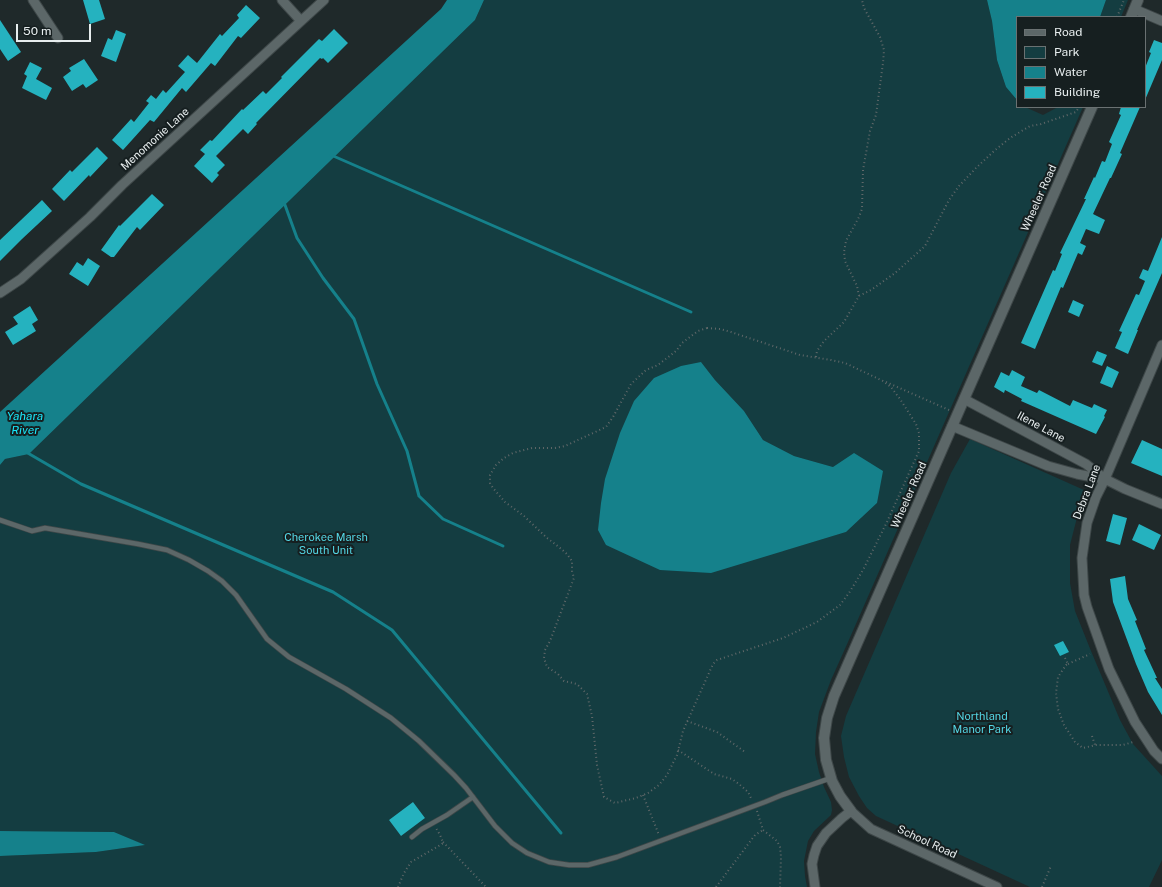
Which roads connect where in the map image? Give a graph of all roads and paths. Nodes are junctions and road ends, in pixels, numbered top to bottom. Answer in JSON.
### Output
{"nodes":[{"id":1,"x":33,"y":0,"type":"edge"},
{"id":2,"x":282,"y":0,"type":"edge"},
{"id":3,"x":324,"y":0,"type":"edge"},
{"id":4,"x":862,"y":0,"type":"edge"},
{"id":5,"x":1124,"y":0,"type":"edge"},
{"id":6,"x":1134,"y":9,"type":"edge"},
{"id":7,"x":1117,"y":16,"type":"edge"},
{"id":8,"x":301,"y":21,"type":"junction"},
{"id":9,"x":1162,"y":21,"type":"edge"},
{"id":10,"x":58,"y":38,"type":"dead end"},
{"id":11,"x":1078,"y":108,"type":"edge"},
{"id":12,"x":1092,"y":108,"type":"edge"},
{"id":13,"x":0,"y":293,"type":"edge"},
{"id":14,"x":859,"y":296,"type":"junction"},
{"id":15,"x":1162,"y":345,"type":"edge"},
{"id":16,"x":816,"y":358,"type":"junction"},
{"id":17,"x":883,"y":381,"type":"junction"},
{"id":18,"x":964,"y":399,"type":"junction"},
{"id":19,"x":950,"y":411,"type":"dead end"},
{"id":20,"x":952,"y":426,"type":"junction"},
{"id":21,"x":1105,"y":479,"type":"junction"},
{"id":22,"x":1162,"y":504,"type":"edge"},
{"id":23,"x":0,"y":520,"type":"edge"},
{"id":24,"x":1090,"y":654,"type":"dead end"},
{"id":25,"x":1065,"y":658,"type":"dead end"},
{"id":26,"x":1068,"y":664,"type":"junction"},
{"id":27,"x":687,"y":721,"type":"junction"},
{"id":28,"x":1092,"y":736,"type":"dead end"},
{"id":29,"x":1132,"y":742,"type":"dead end"},
{"id":30,"x":1095,"y":745,"type":"junction"},
{"id":31,"x":678,"y":750,"type":"junction"},
{"id":32,"x":745,"y":752,"type":"dead end"},
{"id":33,"x":1162,"y":759,"type":"edge"},
{"id":34,"x":831,"y":778,"type":"junction"},
{"id":35,"x":644,"y":795,"type":"junction"},
{"id":36,"x":473,"y":797,"type":"junction"},
{"id":37,"x":754,"y":806,"type":"junction"},
{"id":38,"x":851,"y":811,"type":"junction"},
{"id":39,"x":433,"y":823,"type":"junction"},
{"id":40,"x":763,"y":830,"type":"junction"},
{"id":41,"x":412,"y":837,"type":"dead end"},
{"id":42,"x":660,"y":841,"type":"junction"},
{"id":43,"x":443,"y":842,"type":"junction"},
{"id":44,"x":1051,"y":866,"type":"dead end"},
{"id":45,"x":398,"y":887,"type":"edge"},
{"id":46,"x":486,"y":887,"type":"edge"},
{"id":47,"x":716,"y":887,"type":"edge"},
{"id":48,"x":780,"y":887,"type":"edge"},
{"id":49,"x":815,"y":887,"type":"edge"},
{"id":50,"x":997,"y":887,"type":"edge"},
{"id":51,"x":1042,"y":887,"type":"edge"}],
"edges":[{"from":1,"to":10,"type":"street"},
{"from":2,"to":8,"type":"street"},
{"from":3,"to":8,"type":"street","name":"Menomonie Lane"},
{"from":4,"to":14,"type":"path"},
{"from":5,"to":7,"type":"path"},
{"from":6,"to":9,"type":"street"},
{"from":8,"to":13,"type":"street","name":"Menomonie Lane"},
{"from":11,"to":14,"type":"path"},
{"from":12,"to":18,"type":"street","name":"Wheeler Road"},
{"from":14,"to":16,"type":"path"},
{"from":15,"to":21,"type":"street","name":"Debra Lane"},
{"from":16,"to":17,"type":"path"},
{"from":16,"to":35,"type":"path"},
{"from":17,"to":19,"type":"path"},
{"from":17,"to":27,"type":"path"},
{"from":18,"to":20,"type":"street","name":"Wheeler Road"},
{"from":18,"to":21,"type":"street","name":"Ilene Lane"},
{"from":20,"to":21,"type":"street","name":"Ilene Lane"},
{"from":20,"to":34,"type":"street","name":"Wheeler Road"},
{"from":21,"to":22,"type":"street","name":"Ilene Lane"},
{"from":21,"to":33,"type":"street","name":"Debra Lane"},
{"from":23,"to":36,"type":"lane"},
{"from":24,"to":26,"type":"path"},
{"from":25,"to":26,"type":"path"},
{"from":26,"to":30,"type":"path"},
{"from":27,"to":31,"type":"path"},
{"from":27,"to":32,"type":"path"},
{"from":28,"to":30,"type":"path"},
{"from":29,"to":30,"type":"path"},
{"from":31,"to":35,"type":"path"},
{"from":31,"to":37,"type":"path"},
{"from":34,"to":37,"type":"lane"},
{"from":34,"to":38,"type":"street","name":"Wheeler Road"},
{"from":35,"to":42,"type":"path"},
{"from":36,"to":39,"type":"lane"},
{"from":36,"to":42,"type":"lane"},
{"from":37,"to":40,"type":"path"},
{"from":37,"to":42,"type":"lane"},
{"from":38,"to":49,"type":"street"},
{"from":38,"to":50,"type":"street","name":"School Road"},
{"from":39,"to":41,"type":"lane"},
{"from":39,"to":43,"type":"path"},
{"from":40,"to":47,"type":"path"},
{"from":40,"to":48,"type":"path"},
{"from":43,"to":45,"type":"path"},
{"from":43,"to":46,"type":"path"},
{"from":44,"to":51,"type":"path"}]}
